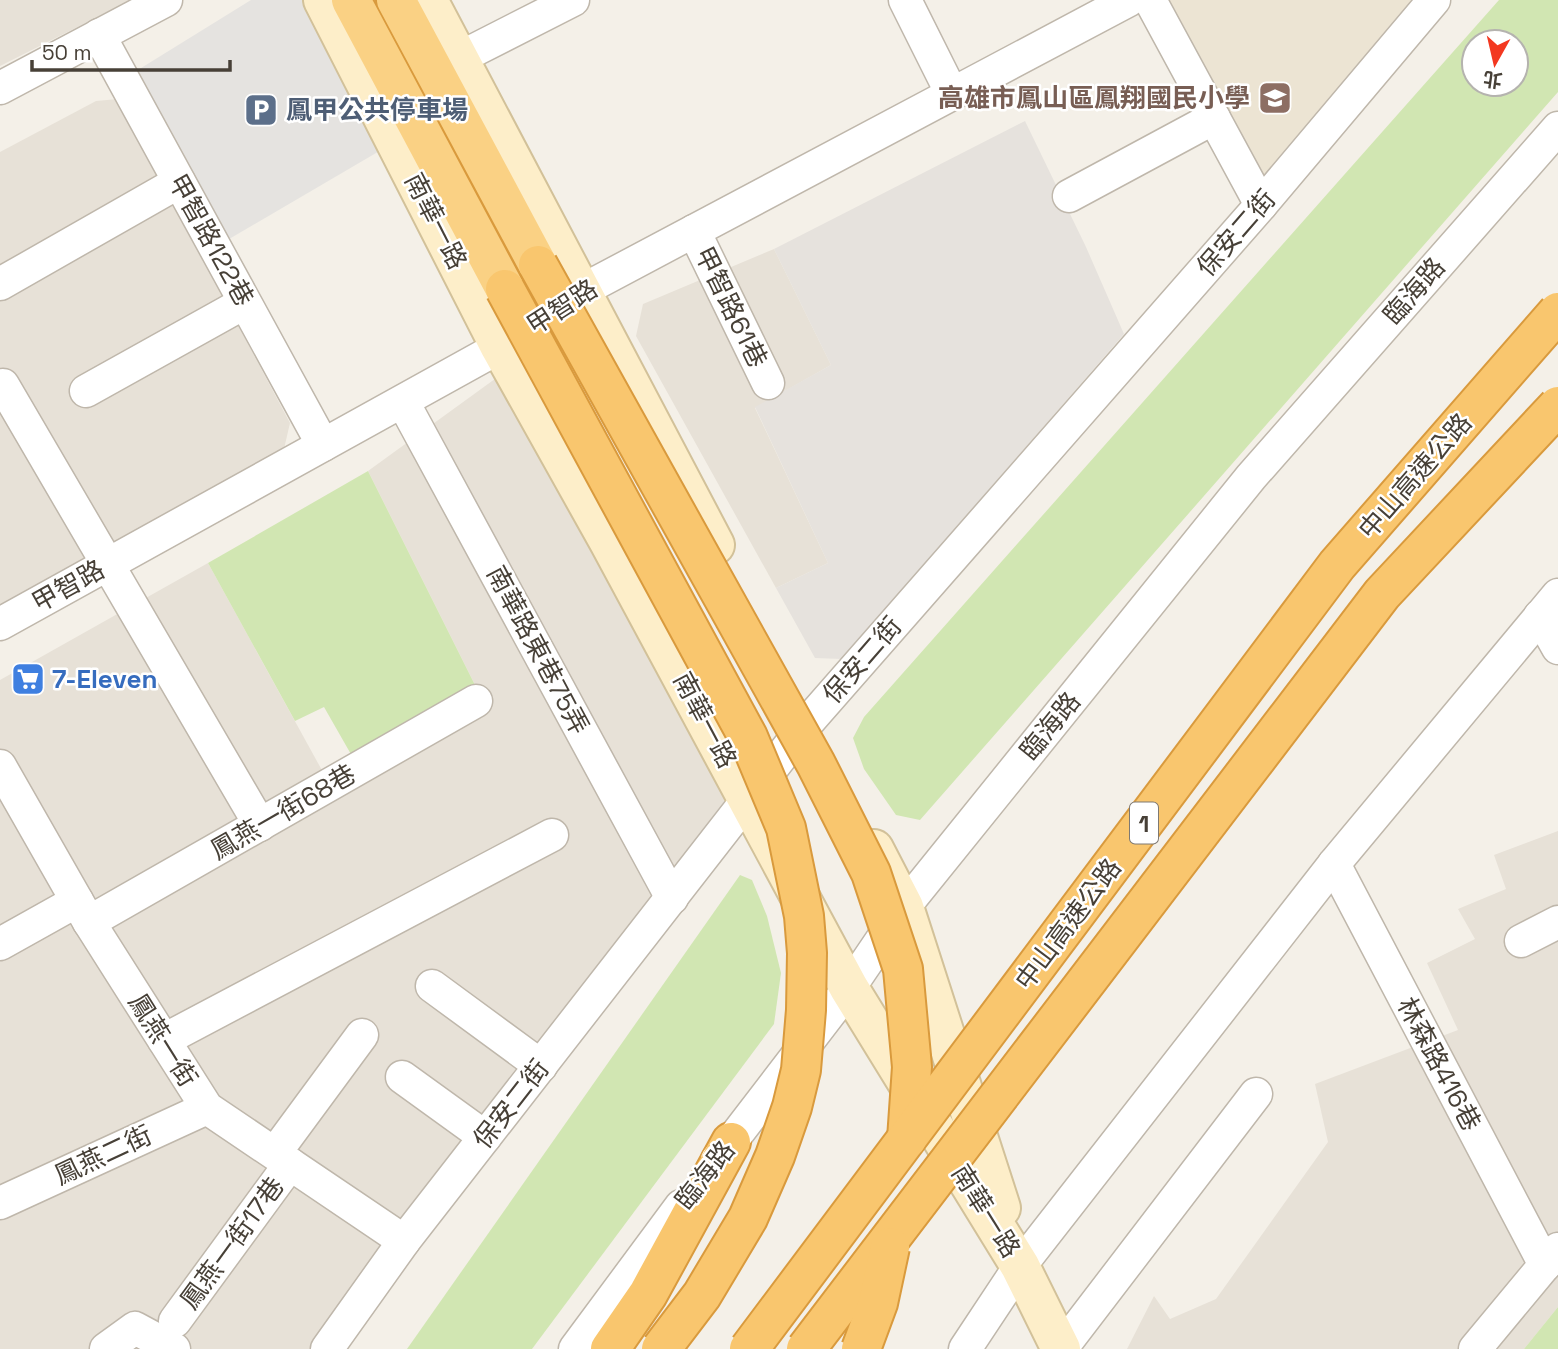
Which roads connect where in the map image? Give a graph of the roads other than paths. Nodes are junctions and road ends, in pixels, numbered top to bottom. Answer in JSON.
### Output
{"nodes":[{"id":1,"x":166,"y":0,"type":"edge"},
{"id":2,"x":323,"y":0,"type":"edge"},
{"id":3,"x":351,"y":0,"type":"edge"},
{"id":4,"x":396,"y":0,"type":"edge"},
{"id":5,"x":428,"y":0,"type":"edge"},
{"id":6,"x":573,"y":0,"type":"edge"},
{"id":7,"x":905,"y":0,"type":"edge"},
{"id":8,"x":1129,"y":0,"type":"edge"},
{"id":9,"x":1150,"y":0,"type":"edge"},
{"id":10,"x":1434,"y":0,"type":"edge"},
{"id":11,"x":99,"y":35,"type":"junction"},
{"id":12,"x":459,"y":58,"type":"junction"},
{"id":13,"x":0,"y":88,"type":"edge"},
{"id":14,"x":952,"y":94,"type":"junction"},
{"id":15,"x":1214,"y":118,"type":"junction"},
{"id":16,"x":1558,"y":128,"type":"edge"},
{"id":17,"x":179,"y":182,"type":"junction"},
{"id":18,"x":1069,"y":196,"type":"dead end"},
{"id":19,"x":1261,"y":205,"type":"junction"},
{"id":20,"x":694,"y":231,"type":"junction"},
{"id":21,"x":0,"y":284,"type":"edge"},
{"id":22,"x":581,"y":291,"type":"junction"},
{"id":23,"x":244,"y":303,"type":"junction"},
{"id":24,"x":1558,"y":313,"type":"edge"},
{"id":25,"x":500,"y":347,"type":"junction"},
{"id":26,"x":768,"y":383,"type":"dead end"},
{"id":27,"x":3,"y":385,"type":"dead end"},
{"id":28,"x":86,"y":391,"type":"dead end"},
{"id":29,"x":403,"y":401,"type":"junction"},
{"id":30,"x":1558,"y":406,"type":"edge"},
{"id":31,"x":323,"y":445,"type":"junction"},
{"id":32,"x":107,"y":564,"type":"junction"},
{"id":33,"x":1549,"y":605,"type":"edge"},
{"id":34,"x":0,"y":624,"type":"edge"},
{"id":35,"x":1558,"y":648,"type":"edge"},
{"id":36,"x":476,"y":701,"type":"dead end"},
{"id":37,"x":807,"y":722,"type":"junction"},
{"id":38,"x":0,"y":766,"type":"edge"},
{"id":39,"x":747,"y":798,"type":"junction"},
{"id":40,"x":260,"y":825,"type":"junction"},
{"id":41,"x":552,"y":835,"type":"dead end"},
{"id":42,"x":1334,"y":864,"type":"junction"},
{"id":43,"x":672,"y":898,"type":"junction"},
{"id":44,"x":904,"y":906,"type":"junction"},
{"id":45,"x":83,"y":912,"type":"junction"},
{"id":46,"x":1558,"y":922,"type":"edge"},
{"id":47,"x":1521,"y":941,"type":"dead end"},
{"id":48,"x":0,"y":944,"type":"edge"},
{"id":49,"x":432,"y":986,"type":"dead end"},
{"id":50,"x":849,"y":988,"type":"junction"},
{"id":51,"x":362,"y":1035,"type":"dead end"},
{"id":52,"x":164,"y":1040,"type":"junction"},
{"id":53,"x":541,"y":1066,"type":"junction"},
{"id":54,"x":402,"y":1077,"type":"dead end"},
{"id":55,"x":1256,"y":1094,"type":"dead end"},
{"id":56,"x":207,"y":1108,"type":"junction"},
{"id":57,"x":485,"y":1137,"type":"junction"},
{"id":58,"x":731,"y":1142,"type":"junction"},
{"id":59,"x":283,"y":1159,"type":"junction"},
{"id":60,"x":0,"y":1203,"type":"edge"},
{"id":61,"x":404,"y":1241,"type":"junction"},
{"id":62,"x":1551,"y":1257,"type":"edge"},
{"id":63,"x":1020,"y":1266,"type":"junction"},
{"id":64,"x":174,"y":1335,"type":"edge"},
{"id":65,"x":106,"y":1349,"type":"edge"},
{"id":66,"x":327,"y":1349,"type":"edge"},
{"id":67,"x":575,"y":1349,"type":"edge"},
{"id":68,"x":610,"y":1349,"type":"edge"},
{"id":69,"x":661,"y":1349,"type":"edge"},
{"id":70,"x":750,"y":1349,"type":"edge"},
{"id":71,"x":806,"y":1349,"type":"edge"},
{"id":72,"x":861,"y":1349,"type":"edge"},
{"id":73,"x":965,"y":1349,"type":"edge"},
{"id":74,"x":1061,"y":1349,"type":"edge"},
{"id":75,"x":1475,"y":1349,"type":"edge"}],
"edges":[{"from":1,"to":11,"type":"street"},
{"from":2,"to":25,"type":"main road","name":"南華一路"},
{"from":3,"to":69,"type":"highway","bridge":true},
{"from":4,"to":72,"type":"highway","bridge":true},
{"from":5,"to":12,"type":"main road","name":"南華一路"},
{"from":6,"to":12,"type":"street"},
{"from":7,"to":14,"type":"street"},
{"from":8,"to":14,"type":"street","name":"甲智路"},
{"from":9,"to":15,"type":"street"},
{"from":10,"to":19,"type":"street","name":"保安二街"},
{"from":11,"to":13,"type":"street"},
{"from":11,"to":17,"type":"street","name":"甲智路122巷"},
{"from":12,"to":22,"type":"main road","name":"南華一路"},
{"from":14,"to":20,"type":"street","name":"甲智路"},
{"from":15,"to":18,"type":"street"},
{"from":15,"to":19,"type":"street"},
{"from":16,"to":44,"type":"street","name":"臨海路"},
{"from":17,"to":21,"type":"street"},
{"from":17,"to":23,"type":"street","name":"甲智路122巷"},
{"from":19,"to":37,"type":"street","name":"保安二街"},
{"from":20,"to":22,"type":"street","name":"甲智路"},
{"from":20,"to":26,"type":"street","name":"甲智路61巷"},
{"from":22,"to":25,"type":"street","name":"甲智路"},
{"from":22,"to":37,"type":"main road","name":"南華一路"},
{"from":23,"to":28,"type":"street"},
{"from":23,"to":31,"type":"street","name":"甲智路122巷"},
{"from":24,"to":70,"type":"highway","name":"中山高速公路","number":"1","bridge":true},
{"from":25,"to":29,"type":"street","name":"甲智路"},
{"from":25,"to":39,"type":"main road","name":"南華一路"},
{"from":27,"to":32,"type":"street"},
{"from":29,"to":31,"type":"street","name":"甲智路"},
{"from":29,"to":43,"type":"street","name":"南華路東巷75弄"},
{"from":30,"to":71,"type":"highway","name":"中山高速公路","number":"1","bridge":true},
{"from":31,"to":32,"type":"street","name":"甲智路"},
{"from":32,"to":34,"type":"street","name":"甲智路"},
{"from":32,"to":40,"type":"street"},
{"from":33,"to":35,"type":"street"},
{"from":33,"to":42,"type":"street"},
{"from":36,"to":40,"type":"street","name":"鳳燕一街68巷"},
{"from":37,"to":39,"type":"street","name":"保安二街"},
{"from":37,"to":44,"type":"main road","name":"南華一路"},
{"from":38,"to":45,"type":"street","name":"鳳燕一街"},
{"from":39,"to":43,"type":"street","name":"保安二街"},
{"from":39,"to":50,"type":"main road","name":"南華一路"},
{"from":40,"to":45,"type":"street","name":"鳳燕一街68巷"},
{"from":41,"to":52,"type":"street"},
{"from":42,"to":62,"type":"street","name":"林森路416巷"},
{"from":42,"to":63,"type":"street"},
{"from":43,"to":53,"type":"street","name":"保安二街"},
{"from":44,"to":50,"type":"street","name":"臨海路"},
{"from":44,"to":63,"type":"main road","name":"南華一路"},
{"from":45,"to":48,"type":"street","name":"鳳燕一街68巷"},
{"from":45,"to":52,"type":"street","name":"鳳燕一街"},
{"from":46,"to":47,"type":"street"},
{"from":49,"to":53,"type":"street"},
{"from":50,"to":58,"type":"street","name":"臨海路"},
{"from":50,"to":63,"type":"main road","name":"南華一路"},
{"from":51,"to":59,"type":"street","name":"鳳燕一街17巷"},
{"from":52,"to":56,"type":"street","name":"鳳燕一街"},
{"from":53,"to":57,"type":"street","name":"保安二街"},
{"from":54,"to":57,"type":"street"},
{"from":55,"to":74,"type":"street"},
{"from":56,"to":59,"type":"street","name":"鳳燕一街"},
{"from":56,"to":60,"type":"street","name":"鳳燕二街"},
{"from":57,"to":61,"type":"street","name":"保安二街"},
{"from":58,"to":67,"type":"street","name":"臨海路"},
{"from":58,"to":68,"type":"highway"},
{"from":59,"to":61,"type":"street","name":"鳳燕一街"},
{"from":59,"to":64,"type":"street","name":"鳳燕一街17巷"},
{"from":61,"to":66,"type":"street","name":"保安二街"},
{"from":62,"to":75,"type":"street"},
{"from":63,"to":73,"type":"street"},
{"from":63,"to":74,"type":"main road"},
{"from":64,"to":65,"type":"street"}]}
